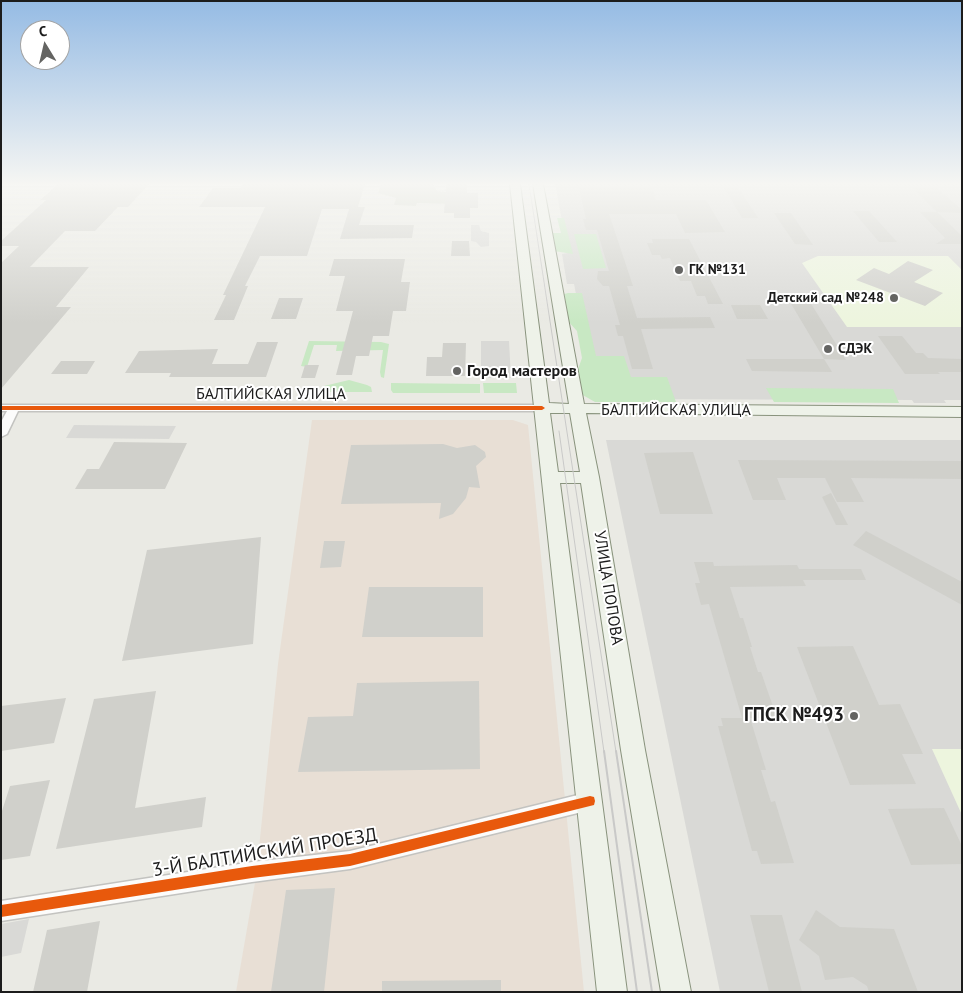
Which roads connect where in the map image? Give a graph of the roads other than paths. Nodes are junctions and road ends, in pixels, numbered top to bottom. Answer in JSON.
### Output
{"nodes":[{"id":1,"x":521,"y":230,"type":"edge"},
{"id":2,"x":546,"y":230,"type":"edge"},
{"id":3,"x":1,"y":408,"type":"edge"},
{"id":4,"x":14,"y":408,"type":"junction"},
{"id":5,"x":542,"y":408,"type":"junction"},
{"id":6,"x":578,"y":409,"type":"junction"},
{"id":7,"x":962,"y":412,"type":"edge"},
{"id":8,"x":1,"y":434,"type":"edge"},
{"id":9,"x":590,"y":477,"type":"junction"},
{"id":10,"x":549,"y":478,"type":"junction"},
{"id":11,"x":590,"y":801,"type":"junction"},
{"id":12,"x":1,"y":911,"type":"edge"},
{"id":13,"x":612,"y":992,"type":"edge"},
{"id":14,"x":676,"y":992,"type":"edge"}],
"edges":[{"from":1,"to":5,"type":"main road"},
{"from":2,"to":6,"type":"main road","name":"УЛИЦА ПОПОВА"},
{"from":3,"to":4,"type":"street","name":"БАЛТИЙСКАЯ УЛИЦА"},
{"from":4,"to":5,"type":"street","name":"БАЛТИЙСКАЯ УЛИЦА"},
{"from":4,"to":8,"type":"street"},
{"from":5,"to":6,"type":"main road","name":"БАЛТИЙСКАЯ УЛИЦА"},
{"from":5,"to":10,"type":"main road"},
{"from":6,"to":7,"type":"main road","name":"БАЛТИЙСКАЯ УЛИЦА"},
{"from":6,"to":9,"type":"main road","name":"УЛИЦА ПОПОВА"},
{"from":9,"to":10,"type":"main road"},
{"from":9,"to":14,"type":"main road","name":"УЛИЦА ПОПОВА"},
{"from":10,"to":11,"type":"main road"},
{"from":11,"to":12,"type":"street","name":"3-Й БАЛТИЙСКИЙ ПРОЕЗД"},
{"from":11,"to":13,"type":"main road"}]}
